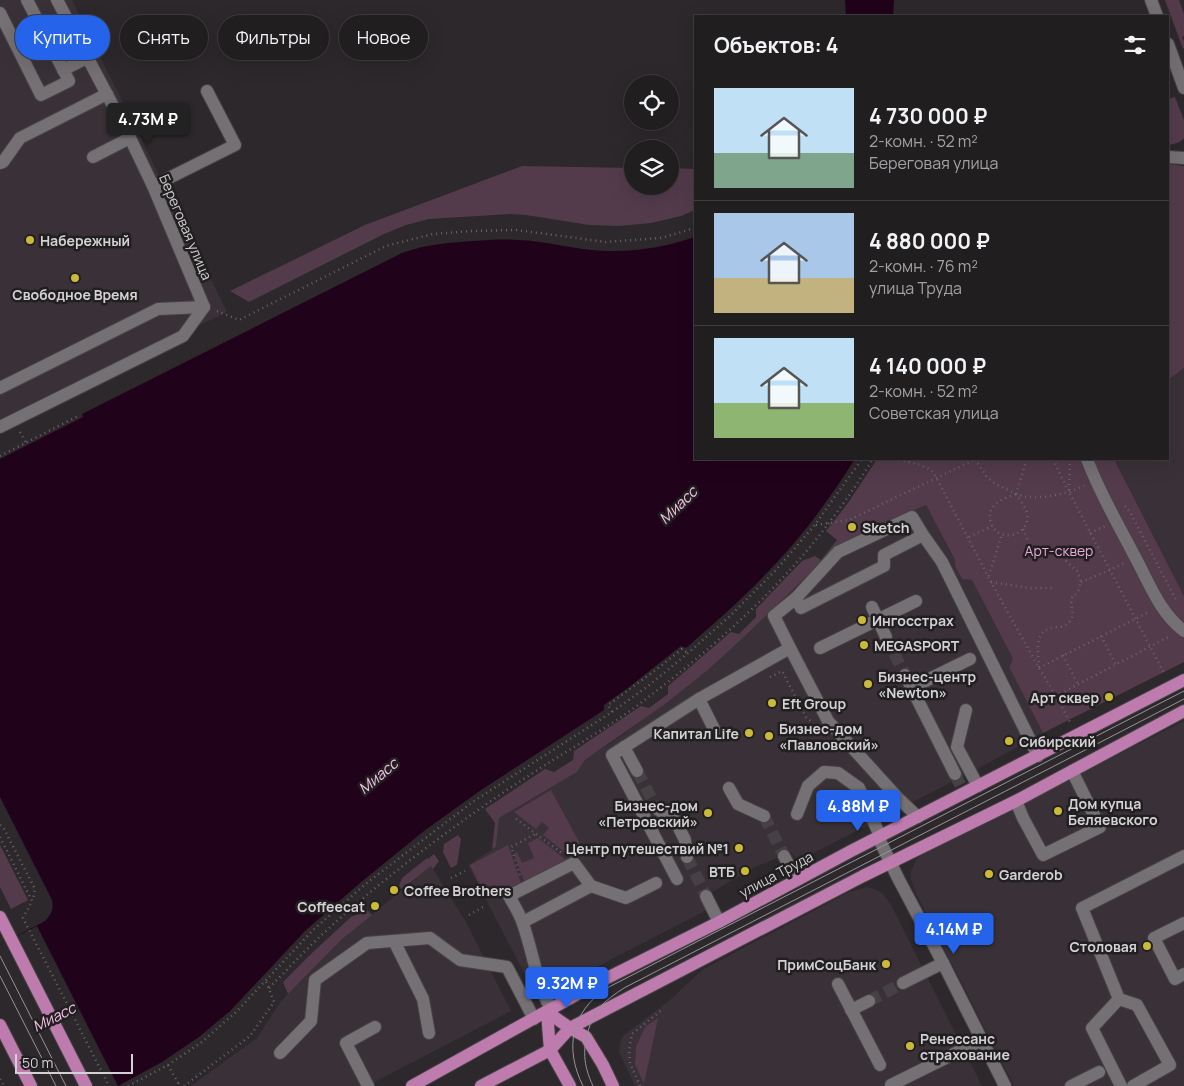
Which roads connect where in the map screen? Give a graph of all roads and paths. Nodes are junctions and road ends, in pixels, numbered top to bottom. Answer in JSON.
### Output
{"nodes":[{"id":1,"x":28,"y":0,"type":"edge"},
{"id":2,"x":57,"y":0,"type":"edge"},
{"id":3,"x":1151,"y":0,"type":"edge"},
{"id":4,"x":0,"y":13,"type":"edge"},
{"id":5,"x":65,"y":15,"type":"edge"},
{"id":6,"x":1157,"y":15,"type":"edge"},
{"id":7,"x":1169,"y":47,"type":"edge"},
{"id":8,"x":83,"y":60,"type":"edge"},
{"id":9,"x":88,"y":60,"type":"edge"},
{"id":10,"x":64,"y":70,"type":"junction"},
{"id":11,"x":1184,"y":88,"type":"edge"},
{"id":12,"x":207,"y":92,"type":"dead end"},
{"id":13,"x":107,"y":94,"type":"junction"},
{"id":14,"x":130,"y":138,"type":"junction"},
{"id":15,"x":93,"y":157,"type":"dead end"},
{"id":16,"x":1169,"y":157,"type":"edge"},
{"id":17,"x":1184,"y":158,"type":"edge"},
{"id":18,"x":0,"y":164,"type":"edge"},
{"id":19,"x":153,"y":186,"type":"junction"},
{"id":20,"x":694,"y":228,"type":"edge"},
{"id":21,"x":204,"y":307,"type":"junction"},
{"id":22,"x":0,"y":388,"type":"edge"},
{"id":23,"x":80,"y":415,"type":"dead end"},
{"id":24,"x":0,"y":427,"type":"edge"},
{"id":25,"x":22,"y":436,"type":"dead end"},
{"id":26,"x":26,"y":443,"type":"junction"},
{"id":27,"x":0,"y":456,"type":"edge"},
{"id":28,"x":861,"y":460,"type":"edge"},
{"id":29,"x":872,"y":460,"type":"edge"},
{"id":30,"x":899,"y":460,"type":"edge"},
{"id":31,"x":913,"y":460,"type":"edge"},
{"id":32,"x":974,"y":460,"type":"edge"},
{"id":33,"x":977,"y":460,"type":"edge"},
{"id":34,"x":1026,"y":460,"type":"edge"},
{"id":35,"x":1053,"y":460,"type":"edge"},
{"id":36,"x":1070,"y":460,"type":"edge"},
{"id":37,"x":1087,"y":460,"type":"edge"},
{"id":38,"x":910,"y":462,"type":"junction"},
{"id":39,"x":936,"y":478,"type":"junction"},
{"id":40,"x":1069,"y":492,"type":"junction"},
{"id":41,"x":1016,"y":494,"type":"junction"},
{"id":42,"x":829,"y":523,"type":"junction"},
{"id":43,"x":814,"y":526,"type":"junction"},
{"id":44,"x":992,"y":526,"type":"junction"},
{"id":45,"x":1023,"y":529,"type":"junction"},
{"id":46,"x":1002,"y":534,"type":"junction"},
{"id":47,"x":923,"y":535,"type":"junction"},
{"id":48,"x":969,"y":537,"type":"junction"},
{"id":49,"x":1150,"y":550,"type":"dead end"},
{"id":50,"x":1136,"y":558,"type":"junction"},
{"id":51,"x":1110,"y":570,"type":"junction"},
{"id":52,"x":989,"y":577,"type":"junction"},
{"id":53,"x":991,"y":582,"type":"junction"},
{"id":54,"x":1082,"y":582,"type":"junction"},
{"id":55,"x":1052,"y":588,"type":"dead end"},
{"id":56,"x":796,"y":598,"type":"junction"},
{"id":57,"x":916,"y":602,"type":"dead end"},
{"id":58,"x":1161,"y":606,"type":"junction"},
{"id":59,"x":872,"y":607,"type":"dead end"},
{"id":60,"x":1135,"y":619,"type":"junction"},
{"id":61,"x":878,"y":620,"type":"junction"},
{"id":62,"x":1183,"y":631,"type":"edge"},
{"id":63,"x":1101,"y":636,"type":"junction"},
{"id":64,"x":886,"y":637,"type":"tunnel mouth"},
{"id":65,"x":1150,"y":647,"type":"junction"},
{"id":66,"x":790,"y":648,"type":"junction"},
{"id":67,"x":820,"y":648,"type":"dead end"},
{"id":68,"x":688,"y":653,"type":"junction"},
{"id":69,"x":1063,"y":656,"type":"junction"},
{"id":70,"x":970,"y":659,"type":"dead end"},
{"id":71,"x":1116,"y":665,"type":"junction"},
{"id":72,"x":1039,"y":668,"type":"junction"},
{"id":73,"x":905,"y":675,"type":"tunnel mouth"},
{"id":74,"x":1165,"y":676,"type":"dead end"},
{"id":75,"x":764,"y":680,"type":"dead end"},
{"id":76,"x":1184,"y":680,"type":"edge"},
{"id":77,"x":1078,"y":684,"type":"junction"},
{"id":78,"x":911,"y":688,"type":"junction"},
{"id":79,"x":1056,"y":696,"type":"junction"},
{"id":80,"x":699,"y":699,"type":"junction"},
{"id":81,"x":966,"y":710,"type":"dead end"},
{"id":82,"x":612,"y":712,"type":"junction"},
{"id":83,"x":1184,"y":712,"type":"edge"},
{"id":84,"x":813,"y":724,"type":"dead end"},
{"id":85,"x":1072,"y":725,"type":"dead end"},
{"id":86,"x":715,"y":731,"type":"dead end"},
{"id":87,"x":624,"y":747,"type":"junction"},
{"id":88,"x":1038,"y":756,"type":"junction"},
{"id":89,"x":637,"y":771,"type":"tunnel mouth"},
{"id":90,"x":1072,"y":771,"type":"junction"},
{"id":91,"x":955,"y":774,"type":"tunnel mouth"},
{"id":92,"x":978,"y":786,"type":"junction"},
{"id":93,"x":729,"y":788,"type":"dead end"},
{"id":94,"x":1016,"y":801,"type":"junction"},
{"id":95,"x":657,"y":809,"type":"tunnel mouth"},
{"id":96,"x":797,"y":814,"type":"dead end"},
{"id":97,"x":764,"y":816,"type":"tunnel mouth"},
{"id":98,"x":918,"y":817,"type":"junction"},
{"id":99,"x":516,"y":818,"type":"dead end"},
{"id":100,"x":0,"y":825,"type":"edge"},
{"id":101,"x":537,"y":833,"type":"junction"},
{"id":102,"x":879,"y":836,"type":"junction"},
{"id":103,"x":0,"y":837,"type":"edge"},
{"id":104,"x":784,"y":856,"type":"tunnel mouth"},
{"id":105,"x":1184,"y":856,"type":"edge"},
{"id":106,"x":687,"y":857,"type":"tunnel mouth"},
{"id":107,"x":890,"y":862,"type":"junction"},
{"id":108,"x":574,"y":863,"type":"junction"},
{"id":109,"x":465,"y":871,"type":"dead end"},
{"id":110,"x":451,"y":878,"type":"dead end"},
{"id":111,"x":677,"y":879,"type":"dead end"},
{"id":112,"x":796,"y":879,"type":"junction"},
{"id":113,"x":656,"y":883,"type":"dead end"},
{"id":114,"x":590,"y":886,"type":"junction"},
{"id":115,"x":524,"y":888,"type":"junction"},
{"id":116,"x":706,"y":896,"type":"tunnel mouth"},
{"id":117,"x":32,"y":901,"type":"junction"},
{"id":118,"x":483,"y":907,"type":"dead end"},
{"id":119,"x":469,"y":915,"type":"dead end"},
{"id":120,"x":0,"y":917,"type":"edge"},
{"id":121,"x":523,"y":922,"type":"junction"},
{"id":122,"x":719,"y":922,"type":"junction"},
{"id":123,"x":1184,"y":923,"type":"edge"},
{"id":124,"x":394,"y":941,"type":"junction"},
{"id":125,"x":943,"y":962,"type":"junction"},
{"id":126,"x":1184,"y":974,"type":"edge"},
{"id":127,"x":266,"y":981,"type":"junction"},
{"id":128,"x":903,"y":983,"type":"tunnel mouth"},
{"id":129,"x":838,"y":984,"type":"dead end"},
{"id":130,"x":269,"y":988,"type":"junction"},
{"id":131,"x":1118,"y":999,"type":"junction"},
{"id":132,"x":869,"y":1001,"type":"tunnel mouth"},
{"id":133,"x":663,"y":1008,"type":"dead end"},
{"id":134,"x":549,"y":1010,"type":"junction"},
{"id":135,"x":851,"y":1010,"type":"junction"},
{"id":136,"x":534,"y":1018,"type":"junction"},
{"id":137,"x":0,"y":1025,"type":"edge"},
{"id":138,"x":375,"y":1027,"type":"dead end"},
{"id":139,"x":570,"y":1028,"type":"junction"},
{"id":140,"x":429,"y":1033,"type":"dead end"},
{"id":141,"x":982,"y":1040,"type":"junction"},
{"id":142,"x":550,"y":1050,"type":"junction"},
{"id":143,"x":280,"y":1053,"type":"dead end"},
{"id":144,"x":168,"y":1065,"type":"junction"},
{"id":145,"x":880,"y":1065,"type":"dead end"},
{"id":146,"x":1099,"y":1072,"type":"dead end"},
{"id":147,"x":0,"y":1079,"type":"edge"},
{"id":148,"x":4,"y":1086,"type":"edge"},
{"id":149,"x":31,"y":1086,"type":"edge"},
{"id":150,"x":86,"y":1086,"type":"edge"},
{"id":151,"x":109,"y":1086,"type":"edge"},
{"id":152,"x":128,"y":1086,"type":"edge"},
{"id":153,"x":175,"y":1086,"type":"edge"},
{"id":154,"x":184,"y":1086,"type":"edge"},
{"id":155,"x":368,"y":1086,"type":"edge"},
{"id":156,"x":412,"y":1086,"type":"edge"},
{"id":157,"x":481,"y":1086,"type":"edge"},
{"id":158,"x":570,"y":1086,"type":"edge"},
{"id":159,"x":613,"y":1086,"type":"edge"},
{"id":160,"x":640,"y":1086,"type":"edge"},
{"id":161,"x":892,"y":1086,"type":"edge"},
{"id":162,"x":1005,"y":1086,"type":"edge"},
{"id":163,"x":1071,"y":1086,"type":"edge"},
{"id":164,"x":1121,"y":1086,"type":"edge"},
{"id":165,"x":1133,"y":1086,"type":"edge"}],
"edges":[{"from":1,"to":10,"type":"street"},
{"from":2,"to":5,"type":"street","name":"Береговая улица"},
{"from":3,"to":6,"type":"street"},
{"from":4,"to":10,"type":"street"},
{"from":7,"to":11,"type":"street"},
{"from":8,"to":10,"type":"street"},
{"from":9,"to":13,"type":"street","name":"Береговая улица"},
{"from":12,"to":19,"type":"street"},
{"from":13,"to":14,"type":"street","name":"Береговая улица"},
{"from":13,"to":18,"type":"street"},
{"from":14,"to":15,"type":"street"},
{"from":14,"to":19,"type":"street","name":"Береговая улица"},
{"from":16,"to":17,"type":"street"},
{"from":19,"to":21,"type":"street","name":"Береговая улица"},
{"from":20,"to":21,"type":"path"},
{"from":21,"to":22,"type":"street"},
{"from":21,"to":24,"type":"street"},
{"from":23,"to":26,"type":"path"},
{"from":25,"to":26,"type":"path"},
{"from":26,"to":27,"type":"path"},
{"from":28,"to":43,"type":"path"},
{"from":29,"to":42,"type":"path"},
{"from":30,"to":38,"type":"path"},
{"from":31,"to":38,"type":"path"},
{"from":32,"to":39,"type":"path"},
{"from":33,"to":41,"type":"path"},
{"from":34,"to":41,"type":"path"},
{"from":35,"to":40,"type":"path"},
{"from":36,"to":40,"type":"path"},
{"from":37,"to":50,"type":"street"},
{"from":38,"to":39,"type":"path"},
{"from":39,"to":42,"type":"path"},
{"from":39,"to":48,"type":"path"},
{"from":40,"to":41,"type":"path"},
{"from":40,"to":51,"type":"path"},
{"from":41,"to":44,"type":"path"},
{"from":41,"to":45,"type":"path"},
{"from":42,"to":43,"type":"path"},
{"from":42,"to":130,"type":"path"},
{"from":43,"to":68,"type":"path"},
{"from":44,"to":46,"type":"path"},
{"from":44,"to":48,"type":"path"},
{"from":45,"to":46,"type":"path"},
{"from":45,"to":54,"type":"path"},
{"from":46,"to":52,"type":"path"},
{"from":47,"to":56,"type":"street"},
{"from":47,"to":56,"type":"street"},
{"from":47,"to":88,"type":"street"},
{"from":48,"to":52,"type":"path"},
{"from":49,"to":50,"type":"path"},
{"from":50,"to":51,"type":"path"},
{"from":50,"to":58,"type":"street"},
{"from":51,"to":54,"type":"path"},
{"from":51,"to":60,"type":"path"},
{"from":52,"to":53,"type":"path"},
{"from":53,"to":55,"type":"path"},
{"from":53,"to":72,"type":"path"},
{"from":54,"to":72,"type":"path"},
{"from":56,"to":66,"type":"street"},
{"from":57,"to":61,"type":"street"},
{"from":58,"to":60,"type":"path"},
{"from":58,"to":62,"type":"street"},
{"from":59,"to":61,"type":"street"},
{"from":60,"to":63,"type":"path"},
{"from":60,"to":65,"type":"path"},
{"from":61,"to":64,"type":"street"},
{"from":61,"to":67,"type":"street"},
{"from":62,"to":65,"type":"path"},
{"from":63,"to":69,"type":"path"},
{"from":63,"to":71,"type":"path"},
{"from":65,"to":71,"type":"path"},
{"from":65,"to":74,"type":"path"},
{"from":66,"to":80,"type":"street"},
{"from":66,"to":98,"type":"street"},
{"from":68,"to":82,"type":"path"},
{"from":68,"to":82,"type":"path"},
{"from":69,"to":72,"type":"path"},
{"from":69,"to":77,"type":"path"},
{"from":70,"to":78,"type":"street"},
{"from":71,"to":77,"type":"path"},
{"from":72,"to":79,"type":"path"},
{"from":73,"to":78,"type":"street"},
{"from":75,"to":84,"type":"path"},
{"from":76,"to":88,"type":"main road","name":"улица Труда"},
{"from":77,"to":79,"type":"path"},
{"from":78,"to":91,"type":"street"},
{"from":79,"to":85,"type":"path"},
{"from":80,"to":86,"type":"street"},
{"from":80,"to":87,"type":"street"},
{"from":81,"to":92,"type":"street"},
{"from":82,"to":127,"type":"path"},
{"from":83,"to":90,"type":"main road"},
{"from":87,"to":89,"type":"street"},
{"from":87,"to":111,"type":"street"},
{"from":88,"to":92,"type":"main road","name":"улица Труда"},
{"from":90,"to":94,"type":"main road"},
{"from":90,"to":94,"type":"street"},
{"from":92,"to":98,"type":"main road","name":"улица Труда"},
{"from":93,"to":97,"type":"street"},
{"from":94,"to":107,"type":"main road"},
{"from":95,"to":106,"type":"street"},
{"from":96,"to":102,"type":"street"},
{"from":98,"to":102,"type":"main road","name":"улица Труда"},
{"from":99,"to":101,"type":"path"},
{"from":100,"to":117,"type":"path"},
{"from":101,"to":108,"type":"path"},
{"from":101,"to":115,"type":"path"},
{"from":102,"to":107,"type":"street"},
{"from":102,"to":112,"type":"main road","name":"улица Труда"},
{"from":103,"to":117,"type":"path"},
{"from":104,"to":112,"type":"street"},
{"from":105,"to":131,"type":"street"},
{"from":107,"to":125,"type":"street"},
{"from":107,"to":139,"type":"main road"},
{"from":108,"to":114,"type":"street"},
{"from":108,"to":115,"type":"street"},
{"from":109,"to":110,"type":"path"},
{"from":112,"to":122,"type":"main road","name":"улица Труда"},
{"from":113,"to":114,"type":"street"},
{"from":114,"to":121,"type":"street"},
{"from":115,"to":121,"type":"street"},
{"from":116,"to":122,"type":"street"},
{"from":117,"to":151,"type":"path"},
{"from":118,"to":119,"type":"path"},
{"from":120,"to":150,"type":"main road"},
{"from":121,"to":134,"type":"street"},
{"from":122,"to":134,"type":"main road","name":"улица Труда"},
{"from":123,"to":126,"type":"street"},
{"from":124,"to":136,"type":"street"},
{"from":124,"to":140,"type":"street"},
{"from":124,"to":143,"type":"street"},
{"from":125,"to":128,"type":"street"},
{"from":125,"to":141,"type":"street"},
{"from":127,"to":130,"type":"path"},
{"from":127,"to":144,"type":"path"},
{"from":129,"to":135,"type":"street"},
{"from":130,"to":154,"type":"path"},
{"from":131,"to":164,"type":"street"},
{"from":131,"to":165,"type":"street"},
{"from":132,"to":135,"type":"street"},
{"from":133,"to":160,"type":"path"},
{"from":134,"to":136,"type":"main road","name":"улица Труда"},
{"from":134,"to":139,"type":"main road"},
{"from":134,"to":142,"type":"main road"},
{"from":135,"to":145,"type":"street"},
{"from":136,"to":156,"type":"main road","name":"улица Труда"},
{"from":137,"to":149,"type":"main road"},
{"from":138,"to":155,"type":"street"},
{"from":139,"to":142,"type":"main road"},
{"from":139,"to":159,"type":"main road"},
{"from":141,"to":161,"type":"street"},
{"from":141,"to":162,"type":"street"},
{"from":142,"to":157,"type":"main road"},
{"from":142,"to":158,"type":"main road"},
{"from":144,"to":152,"type":"path"},
{"from":144,"to":153,"type":"path"},
{"from":146,"to":163,"type":"street"},
{"from":147,"to":148,"type":"path"}]}
